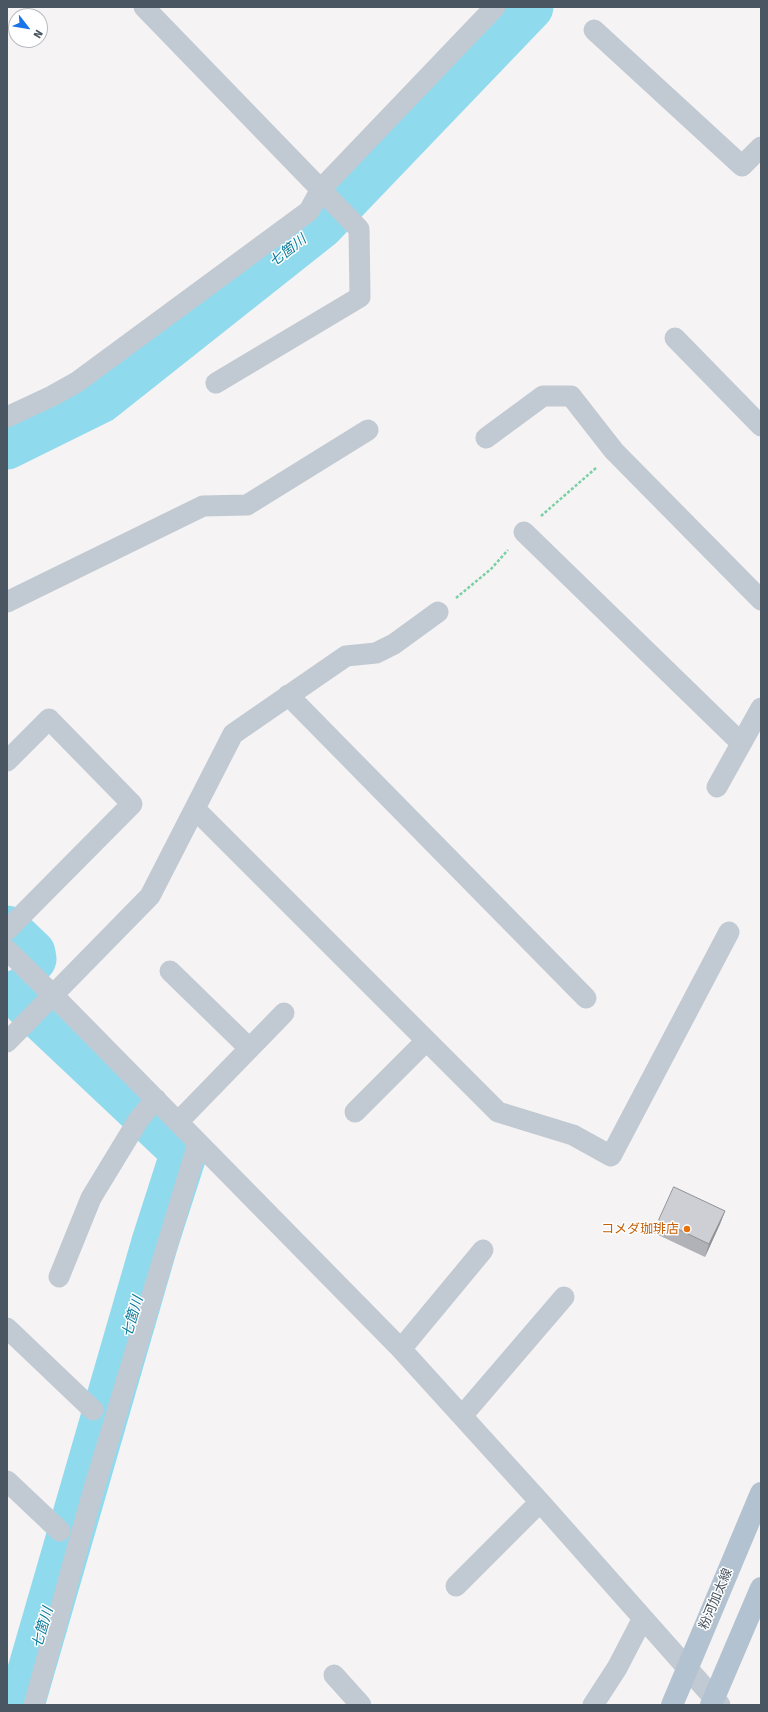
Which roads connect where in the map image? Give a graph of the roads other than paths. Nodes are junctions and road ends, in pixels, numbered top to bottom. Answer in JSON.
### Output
{"nodes":[{"id":1,"x":144,"y":7,"type":"edge"},
{"id":2,"x":494,"y":7,"type":"edge"},
{"id":3,"x":594,"y":30,"type":"dead end"},
{"id":4,"x":761,"y":147,"type":"edge"},
{"id":5,"x":334,"y":202,"type":"junction"},
{"id":6,"x":676,"y":338,"type":"dead end"},
{"id":7,"x":216,"y":383,"type":"dead end"},
{"id":8,"x":7,"y":417,"type":"edge"},
{"id":9,"x":761,"y":426,"type":"edge"},
{"id":10,"x":368,"y":430,"type":"dead end"},
{"id":11,"x":486,"y":438,"type":"dead end"},
{"id":12,"x":524,"y":532,"type":"dead end"},
{"id":13,"x":761,"y":600,"type":"edge"},
{"id":14,"x":7,"y":602,"type":"edge"},
{"id":15,"x":438,"y":612,"type":"dead end"},
{"id":16,"x":288,"y":695,"type":"junction"},
{"id":17,"x":758,"y":720,"type":"edge"},
{"id":18,"x":741,"y":743,"type":"junction"},
{"id":19,"x":7,"y":761,"type":"edge"},
{"id":20,"x":717,"y":787,"type":"dead end"},
{"id":21,"x":196,"y":809,"type":"junction"},
{"id":22,"x":14,"y":924,"type":"edge"},
{"id":23,"x":729,"y":932,"type":"dead end"},
{"id":24,"x":7,"y":950,"type":"edge"},
{"id":25,"x":170,"y":971,"type":"dead end"},
{"id":26,"x":586,"y":998,"type":"dead end"},
{"id":27,"x":42,"y":1007,"type":"junction"},
{"id":28,"x":284,"y":1013,"type":"dead end"},
{"id":29,"x":426,"y":1040,"type":"junction"},
{"id":30,"x":7,"y":1042,"type":"edge"},
{"id":31,"x":250,"y":1048,"type":"junction"},
{"id":32,"x":148,"y":1109,"type":"junction"},
{"id":33,"x":355,"y":1112,"type":"dead end"},
{"id":34,"x":178,"y":1122,"type":"junction"},
{"id":35,"x":198,"y":1143,"type":"junction"},
{"id":36,"x":483,"y":1250,"type":"dead end"},
{"id":37,"x":59,"y":1277,"type":"dead end"},
{"id":38,"x":564,"y":1297,"type":"dead end"},
{"id":39,"x":7,"y":1328,"type":"edge"},
{"id":40,"x":401,"y":1349,"type":"junction"},
{"id":41,"x":93,"y":1410,"type":"dead end"},
{"id":42,"x":462,"y":1416,"type":"junction"},
{"id":43,"x":7,"y":1481,"type":"edge"},
{"id":44,"x":761,"y":1494,"type":"edge"},
{"id":45,"x":540,"y":1502,"type":"junction"},
{"id":46,"x":60,"y":1531,"type":"dead end"},
{"id":47,"x":456,"y":1586,"type":"dead end"},
{"id":48,"x":761,"y":1588,"type":"edge"},
{"id":49,"x":644,"y":1618,"type":"junction"},
{"id":50,"x":687,"y":1669,"type":"junction"},
{"id":51,"x":334,"y":1675,"type":"dead end"},
{"id":52,"x":715,"y":1703,"type":"edge"},
{"id":53,"x":34,"y":1705,"type":"edge"},
{"id":54,"x":361,"y":1705,"type":"edge"},
{"id":55,"x":593,"y":1705,"type":"edge"},
{"id":56,"x":672,"y":1705,"type":"edge"}],
"edges":[{"from":1,"to":5,"type":"street"},
{"from":2,"to":5,"type":"street"},
{"from":3,"to":4,"type":"street"},
{"from":5,"to":7,"type":"street"},
{"from":5,"to":8,"type":"street"},
{"from":6,"to":9,"type":"street"},
{"from":10,"to":14,"type":"street"},
{"from":11,"to":13,"type":"street"},
{"from":12,"to":18,"type":"street"},
{"from":15,"to":16,"type":"street"},
{"from":16,"to":21,"type":"street"},
{"from":16,"to":26,"type":"street"},
{"from":17,"to":18,"type":"street"},
{"from":18,"to":20,"type":"street"},
{"from":19,"to":22,"type":"street"},
{"from":21,"to":27,"type":"street"},
{"from":21,"to":29,"type":"street"},
{"from":23,"to":29,"type":"street"},
{"from":24,"to":27,"type":"street"},
{"from":25,"to":31,"type":"street"},
{"from":27,"to":30,"type":"street"},
{"from":27,"to":32,"type":"street"},
{"from":28,"to":31,"type":"street"},
{"from":29,"to":33,"type":"street"},
{"from":31,"to":34,"type":"street"},
{"from":32,"to":34,"type":"street"},
{"from":32,"to":37,"type":"street"},
{"from":34,"to":35,"type":"street"},
{"from":35,"to":40,"type":"street"},
{"from":35,"to":53,"type":"street"},
{"from":36,"to":40,"type":"street"},
{"from":38,"to":42,"type":"street"},
{"from":39,"to":41,"type":"street"},
{"from":40,"to":42,"type":"street"},
{"from":42,"to":45,"type":"street"},
{"from":43,"to":46,"type":"street"},
{"from":44,"to":50,"type":"main road","name":"粉河加太線"},
{"from":45,"to":47,"type":"street"},
{"from":45,"to":49,"type":"street"},
{"from":48,"to":52,"type":"main road"},
{"from":49,"to":50,"type":"street"},
{"from":49,"to":55,"type":"street"},
{"from":50,"to":52,"type":"street"},
{"from":50,"to":56,"type":"main road","name":"粉河加太線"},
{"from":51,"to":54,"type":"street"}]}
